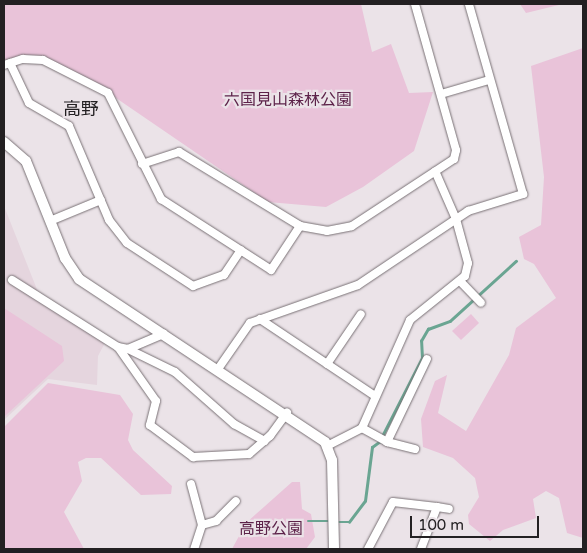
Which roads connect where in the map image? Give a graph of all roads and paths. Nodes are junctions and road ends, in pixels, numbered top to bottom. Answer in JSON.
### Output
{"nodes":[{"id":1,"x":416,"y":4,"type":"edge"},
{"id":2,"x":469,"y":4,"type":"edge"},
{"id":3,"x":7,"y":64,"type":"edge"},
{"id":4,"x":489,"y":80,"type":"junction"},
{"id":5,"x":442,"y":94,"type":"junction"},
{"id":6,"x":4,"y":142,"type":"edge"},
{"id":7,"x":142,"y":164,"type":"junction"},
{"id":8,"x":435,"y":171,"type":"junction"},
{"id":9,"x":101,"y":200,"type":"junction"},
{"id":10,"x":456,"y":219,"type":"junction"},
{"id":11,"x":50,"y":221,"type":"junction"},
{"id":12,"x":300,"y":226,"type":"junction"},
{"id":13,"x":241,"y":250,"type":"junction"},
{"id":14,"x":12,"y":280,"type":"dead end"},
{"id":15,"x":460,"y":281,"type":"junction"},
{"id":16,"x":481,"y":303,"type":"dead end"},
{"id":17,"x":361,"y":314,"type":"dead end"},
{"id":18,"x":260,"y":319,"type":"junction"},
{"id":19,"x":164,"y":334,"type":"junction"},
{"id":20,"x":118,"y":347,"type":"junction"},
{"id":21,"x":128,"y":349,"type":"junction"},
{"id":22,"x":427,"y":359,"type":"dead end"},
{"id":23,"x":327,"y":364,"type":"junction"},
{"id":24,"x":218,"y":368,"type":"junction"},
{"id":25,"x":375,"y":396,"type":"junction"},
{"id":26,"x":287,"y":412,"type":"junction"},
{"id":27,"x":362,"y":428,"type":"junction"},
{"id":28,"x":265,"y":441,"type":"junction"},
{"id":29,"x":387,"y":442,"type":"junction"},
{"id":30,"x":327,"y":446,"type":"junction"},
{"id":31,"x":416,"y":449,"type":"dead end"},
{"id":32,"x":191,"y":484,"type":"dead end"},
{"id":33,"x":236,"y":502,"type":"dead end"},
{"id":34,"x":437,"y":507,"type":"junction"},
{"id":35,"x":449,"y":509,"type":"dead end"},
{"id":36,"x":202,"y":525,"type":"junction"},
{"id":37,"x":194,"y":549,"type":"edge"},
{"id":38,"x":334,"y":549,"type":"edge"},
{"id":39,"x":368,"y":549,"type":"edge"},
{"id":40,"x":421,"y":549,"type":"edge"}],
"edges":[{"from":1,"to":5,"type":"street"},
{"from":2,"to":4,"type":"street"},
{"from":3,"to":7,"type":"street"},
{"from":3,"to":9,"type":"street"},
{"from":4,"to":5,"type":"street"},
{"from":4,"to":10,"type":"street"},
{"from":5,"to":8,"type":"street"},
{"from":6,"to":11,"type":"street"},
{"from":7,"to":12,"type":"street"},
{"from":7,"to":13,"type":"street"},
{"from":8,"to":10,"type":"street"},
{"from":8,"to":12,"type":"street"},
{"from":9,"to":11,"type":"street"},
{"from":9,"to":13,"type":"street"},
{"from":10,"to":15,"type":"street"},
{"from":10,"to":18,"type":"street"},
{"from":11,"to":19,"type":"street"},
{"from":12,"to":13,"type":"street"},
{"from":14,"to":20,"type":"street"},
{"from":15,"to":16,"type":"street"},
{"from":15,"to":25,"type":"street"},
{"from":17,"to":23,"type":"street"},
{"from":18,"to":23,"type":"street"},
{"from":18,"to":24,"type":"street"},
{"from":19,"to":21,"type":"street"},
{"from":19,"to":24,"type":"street"},
{"from":20,"to":21,"type":"street"},
{"from":20,"to":28,"type":"street"},
{"from":21,"to":28,"type":"street"},
{"from":22,"to":29,"type":"street"},
{"from":23,"to":25,"type":"street"},
{"from":24,"to":26,"type":"street"},
{"from":25,"to":27,"type":"street"},
{"from":26,"to":28,"type":"street"},
{"from":26,"to":30,"type":"street"},
{"from":27,"to":29,"type":"street"},
{"from":27,"to":30,"type":"street"},
{"from":29,"to":31,"type":"street"},
{"from":30,"to":38,"type":"street"},
{"from":32,"to":36,"type":"street"},
{"from":33,"to":36,"type":"street"},
{"from":34,"to":35,"type":"street"},
{"from":34,"to":39,"type":"street"},
{"from":34,"to":40,"type":"street"},
{"from":36,"to":37,"type":"street"}]}
